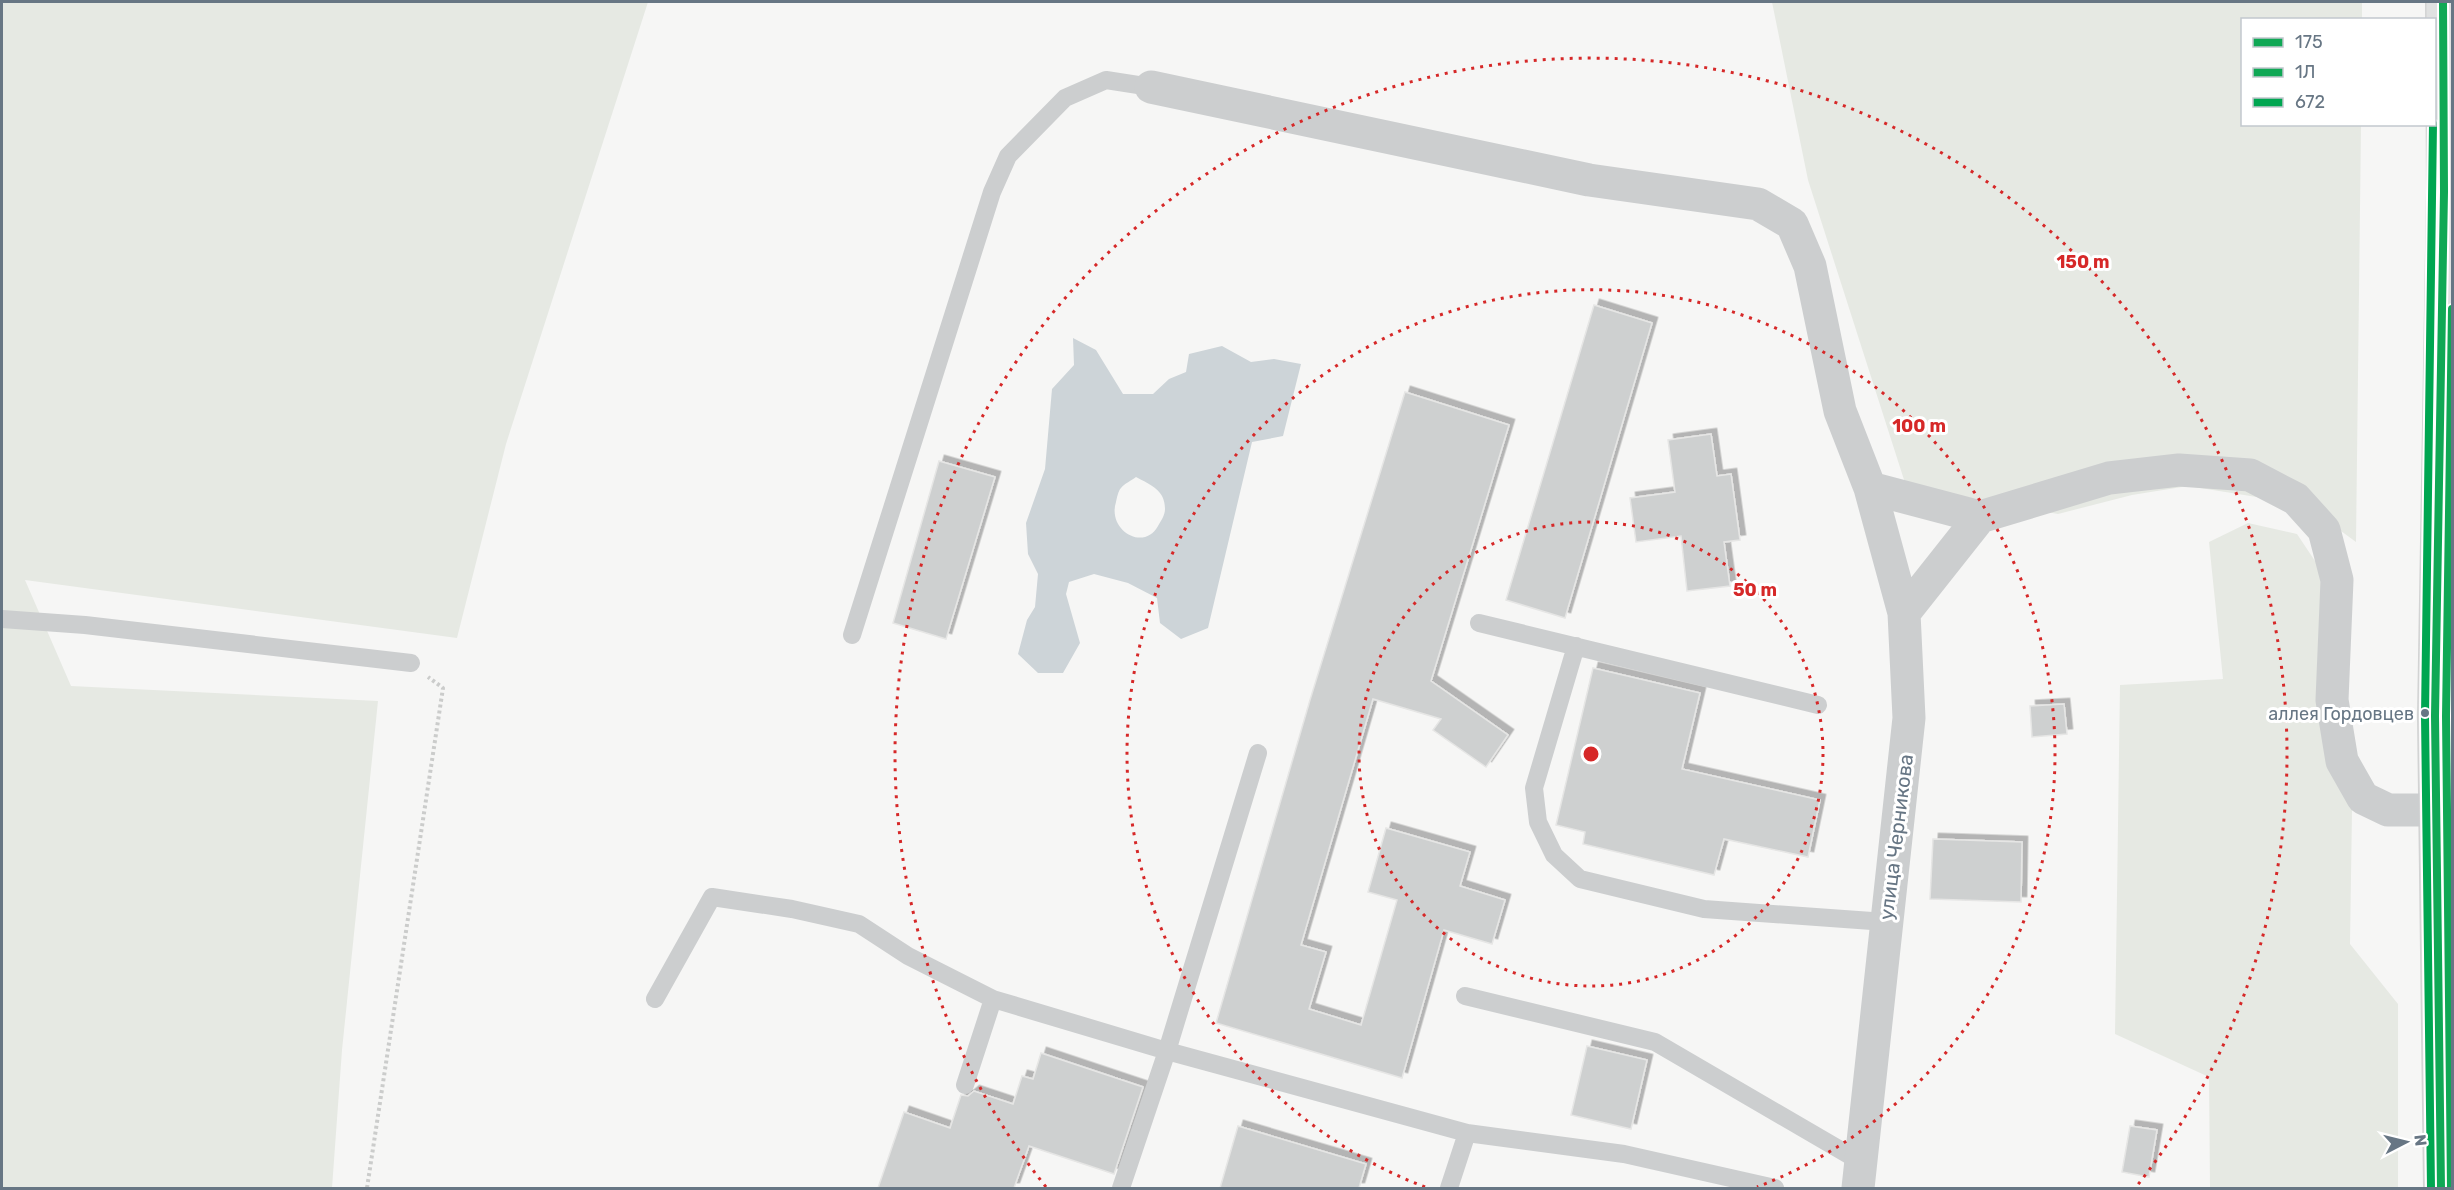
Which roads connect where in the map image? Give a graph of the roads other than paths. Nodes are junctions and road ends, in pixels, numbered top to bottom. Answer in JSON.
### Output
{"nodes":[{"id":1,"x":2443,"y":2,"type":"edge"},
{"id":2,"x":1151,"y":87,"type":"joint"},
{"id":3,"x":1870,"y":488,"type":"junction"},
{"id":4,"x":1980,"y":517,"type":"junction"},
{"id":5,"x":1904,"y":613,"type":"junction"},
{"id":6,"x":2,"y":619,"type":"edge"},
{"id":7,"x":1479,"y":623,"type":"dead end"},
{"id":8,"x":852,"y":635,"type":"dead end"},
{"id":9,"x":1576,"y":646,"type":"junction"},
{"id":10,"x":411,"y":663,"type":"road end"},
{"id":11,"x":1818,"y":705,"type":"dead end"},
{"id":12,"x":1258,"y":753,"type":"dead end"},
{"id":13,"x":2436,"y":810,"type":"junction"},
{"id":14,"x":1886,"y":922,"type":"junction"},
{"id":15,"x":1466,"y":996,"type":"dead end"},
{"id":16,"x":655,"y":999,"type":"dead end"},
{"id":17,"x":993,"y":999,"type":"junction"},
{"id":18,"x":1167,"y":1051,"type":"junction"},
{"id":19,"x":964,"y":1084,"type":"dead end"},
{"id":20,"x":1467,"y":1133,"type":"junction"},
{"id":21,"x":1860,"y":1175,"type":"edge"},
{"id":22,"x":1121,"y":1188,"type":"edge"},
{"id":23,"x":1449,"y":1188,"type":"edge"},
{"id":24,"x":1775,"y":1188,"type":"edge"},
{"id":25,"x":2441,"y":1188,"type":"edge"}],
"edges":[{"from":1,"to":13,"type":"main road"},
{"from":2,"to":3,"type":"street","name":"улица Черникова"},
{"from":2,"to":8,"type":"lane"},
{"from":3,"to":4,"type":"street"},
{"from":3,"to":5,"type":"street","name":"улица Черникова"},
{"from":4,"to":5,"type":"street"},
{"from":4,"to":13,"type":"street"},
{"from":5,"to":14,"type":"street","name":"улица Черникова"},
{"from":6,"to":10,"type":"lane"},
{"from":7,"to":9,"type":"lane"},
{"from":9,"to":11,"type":"lane"},
{"from":9,"to":14,"type":"lane"},
{"from":12,"to":18,"type":"lane"},
{"from":13,"to":25,"type":"main road"},
{"from":14,"to":21,"type":"street","name":"улица Черникова"},
{"from":15,"to":21,"type":"lane"},
{"from":16,"to":17,"type":"lane"},
{"from":17,"to":18,"type":"lane"},
{"from":17,"to":19,"type":"lane"},
{"from":18,"to":20,"type":"lane"},
{"from":18,"to":22,"type":"lane"},
{"from":20,"to":23,"type":"lane"},
{"from":20,"to":24,"type":"lane"}]}
